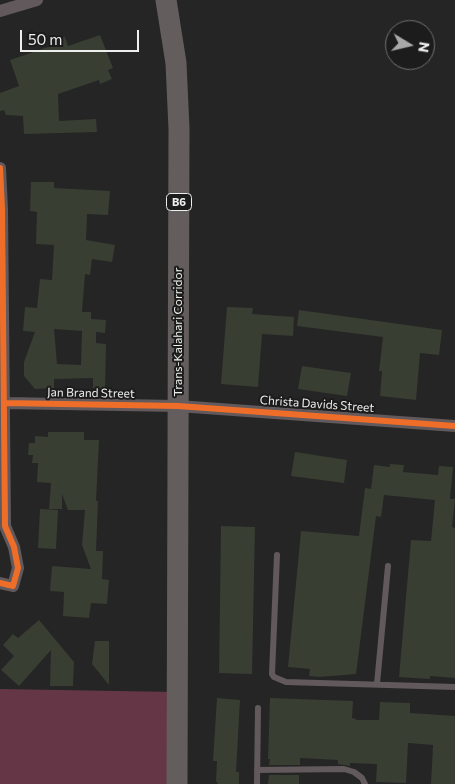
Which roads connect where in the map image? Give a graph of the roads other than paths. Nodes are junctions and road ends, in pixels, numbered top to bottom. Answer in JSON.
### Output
{"nodes":[{"id":1,"x":37,"y":0,"type":"edge"},
{"id":2,"x":166,"y":0,"type":"edge"},
{"id":3,"x":0,"y":11,"type":"edge"},
{"id":4,"x":0,"y":171,"type":"edge"},
{"id":5,"x":4,"y":403,"type":"junction"},
{"id":6,"x":178,"y":406,"type":"junction"},
{"id":7,"x":455,"y":426,"type":"edge"},
{"id":8,"x":3,"y":527,"type":"edge"},
{"id":9,"x":278,"y":555,"type":"dead end"},
{"id":10,"x":388,"y":566,"type":"dead end"},
{"id":11,"x":0,"y":583,"type":"edge"},
{"id":12,"x":377,"y":684,"type":"junction"},
{"id":13,"x":455,"y":687,"type":"edge"},
{"id":14,"x":258,"y":708,"type":"dead end"},
{"id":15,"x":258,"y":770,"type":"junction"},
{"id":16,"x":177,"y":784,"type":"edge"},
{"id":17,"x":257,"y":784,"type":"edge"},
{"id":18,"x":365,"y":784,"type":"edge"}],
"edges":[{"from":1,"to":3,"type":"street"},
{"from":2,"to":6,"type":"highway","name":"Trans-Kalahari Corridor","number":"B6"},
{"from":4,"to":5,"type":"street"},
{"from":5,"to":6,"type":"street","name":"Jan Brand Street"},
{"from":5,"to":8,"type":"street"},
{"from":6,"to":7,"type":"street","name":"Christa Davids Street"},
{"from":6,"to":16,"type":"highway","name":"Trans-Kalahari Corridor","number":"B6"},
{"from":8,"to":11,"type":"street"},
{"from":9,"to":12,"type":"lane"},
{"from":10,"to":12,"type":"lane"},
{"from":12,"to":13,"type":"lane"},
{"from":14,"to":15,"type":"lane"},
{"from":15,"to":17,"type":"lane"},
{"from":15,"to":18,"type":"lane"}]}
